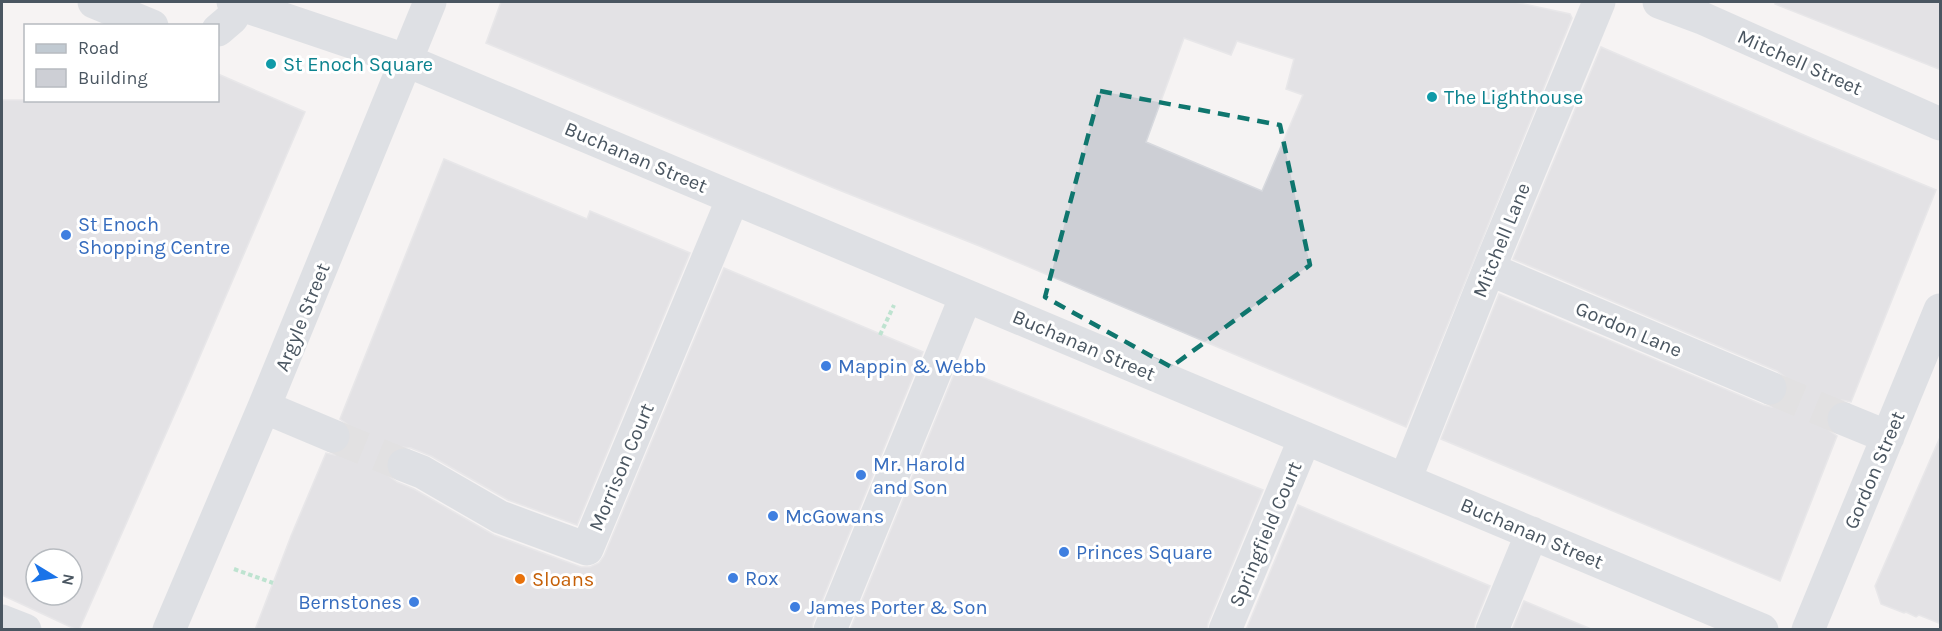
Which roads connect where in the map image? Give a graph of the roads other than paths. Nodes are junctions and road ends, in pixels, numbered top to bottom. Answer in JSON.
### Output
{"nodes":[{"id":1,"x":94,"y":2,"type":"edge"},
{"id":2,"x":238,"y":2,"type":"edge"},
{"id":3,"x":429,"y":2,"type":"edge"},
{"id":4,"x":1599,"y":2,"type":"edge"},
{"id":5,"x":1659,"y":2,"type":"edge"},
{"id":6,"x":147,"y":24,"type":"edge"},
{"id":7,"x":219,"y":29,"type":"edge"},
{"id":8,"x":405,"y":60,"type":"junction"},
{"id":9,"x":1941,"y":124,"type":"edge"},
{"id":10,"x":733,"y":198,"type":"junction"},
{"id":11,"x":1489,"y":269,"type":"junction"},
{"id":12,"x":966,"y":296,"type":"junction"},
{"id":13,"x":1941,"y":310,"type":"edge"},
{"id":14,"x":1770,"y":388,"type":"tunnel mouth"},
{"id":15,"x":264,"y":407,"type":"junction"},
{"id":16,"x":1844,"y":419,"type":"tunnel mouth"},
{"id":17,"x":333,"y":436,"type":"tunnel mouth"},
{"id":18,"x":1888,"y":437,"type":"junction"},
{"id":19,"x":1305,"y":438,"type":"junction"},
{"id":20,"x":404,"y":465,"type":"tunnel mouth"},
{"id":21,"x":1405,"y":480,"type":"junction"},
{"id":22,"x":1532,"y":533,"type":"junction"},
{"id":23,"x":2,"y":621,"type":"edge"},
{"id":24,"x":1719,"y":621,"type":"edge"},
{"id":25,"x":25,"y":630,"type":"edge"},
{"id":26,"x":169,"y":630,"type":"edge"},
{"id":27,"x":830,"y":630,"type":"edge"},
{"id":28,"x":1225,"y":630,"type":"edge"},
{"id":29,"x":1492,"y":630,"type":"edge"},
{"id":30,"x":1762,"y":630,"type":"edge"},
{"id":31,"x":1808,"y":630,"type":"edge"}],
"edges":[{"from":1,"to":6,"type":"street"},
{"from":2,"to":7,"type":"street"},
{"from":2,"to":8,"type":"street","name":"Buchanan Street"},
{"from":3,"to":8,"type":"street","name":"Argyle Street"},
{"from":4,"to":11,"type":"street","name":"Mitchell Lane"},
{"from":5,"to":9,"type":"street","name":"Mitchell Street"},
{"from":8,"to":10,"type":"street","name":"Buchanan Street"},
{"from":8,"to":15,"type":"street","name":"Argyle Street"},
{"from":10,"to":12,"type":"street","name":"Buchanan Street"},
{"from":10,"to":20,"type":"street","name":"Morrison Court"},
{"from":11,"to":14,"type":"street","name":"Gordon Lane"},
{"from":11,"to":21,"type":"street","name":"Mitchell Lane"},
{"from":12,"to":19,"type":"street","name":"Buchanan Street"},
{"from":12,"to":27,"type":"street"},
{"from":13,"to":18,"type":"street","name":"Gordon Street"},
{"from":15,"to":17,"type":"street"},
{"from":15,"to":26,"type":"street","name":"Argyle Street"},
{"from":16,"to":18,"type":"street"},
{"from":18,"to":31,"type":"street","name":"Gordon Street"},
{"from":19,"to":21,"type":"street","name":"Buchanan Street"},
{"from":19,"to":28,"type":"street","name":"Springfield Court"},
{"from":21,"to":22,"type":"street","name":"Buchanan Street"},
{"from":22,"to":24,"type":"street","name":"Buchanan Street"},
{"from":22,"to":29,"type":"street"},
{"from":23,"to":25,"type":"street"},
{"from":24,"to":30,"type":"street","name":"Buchanan Street"}]}
